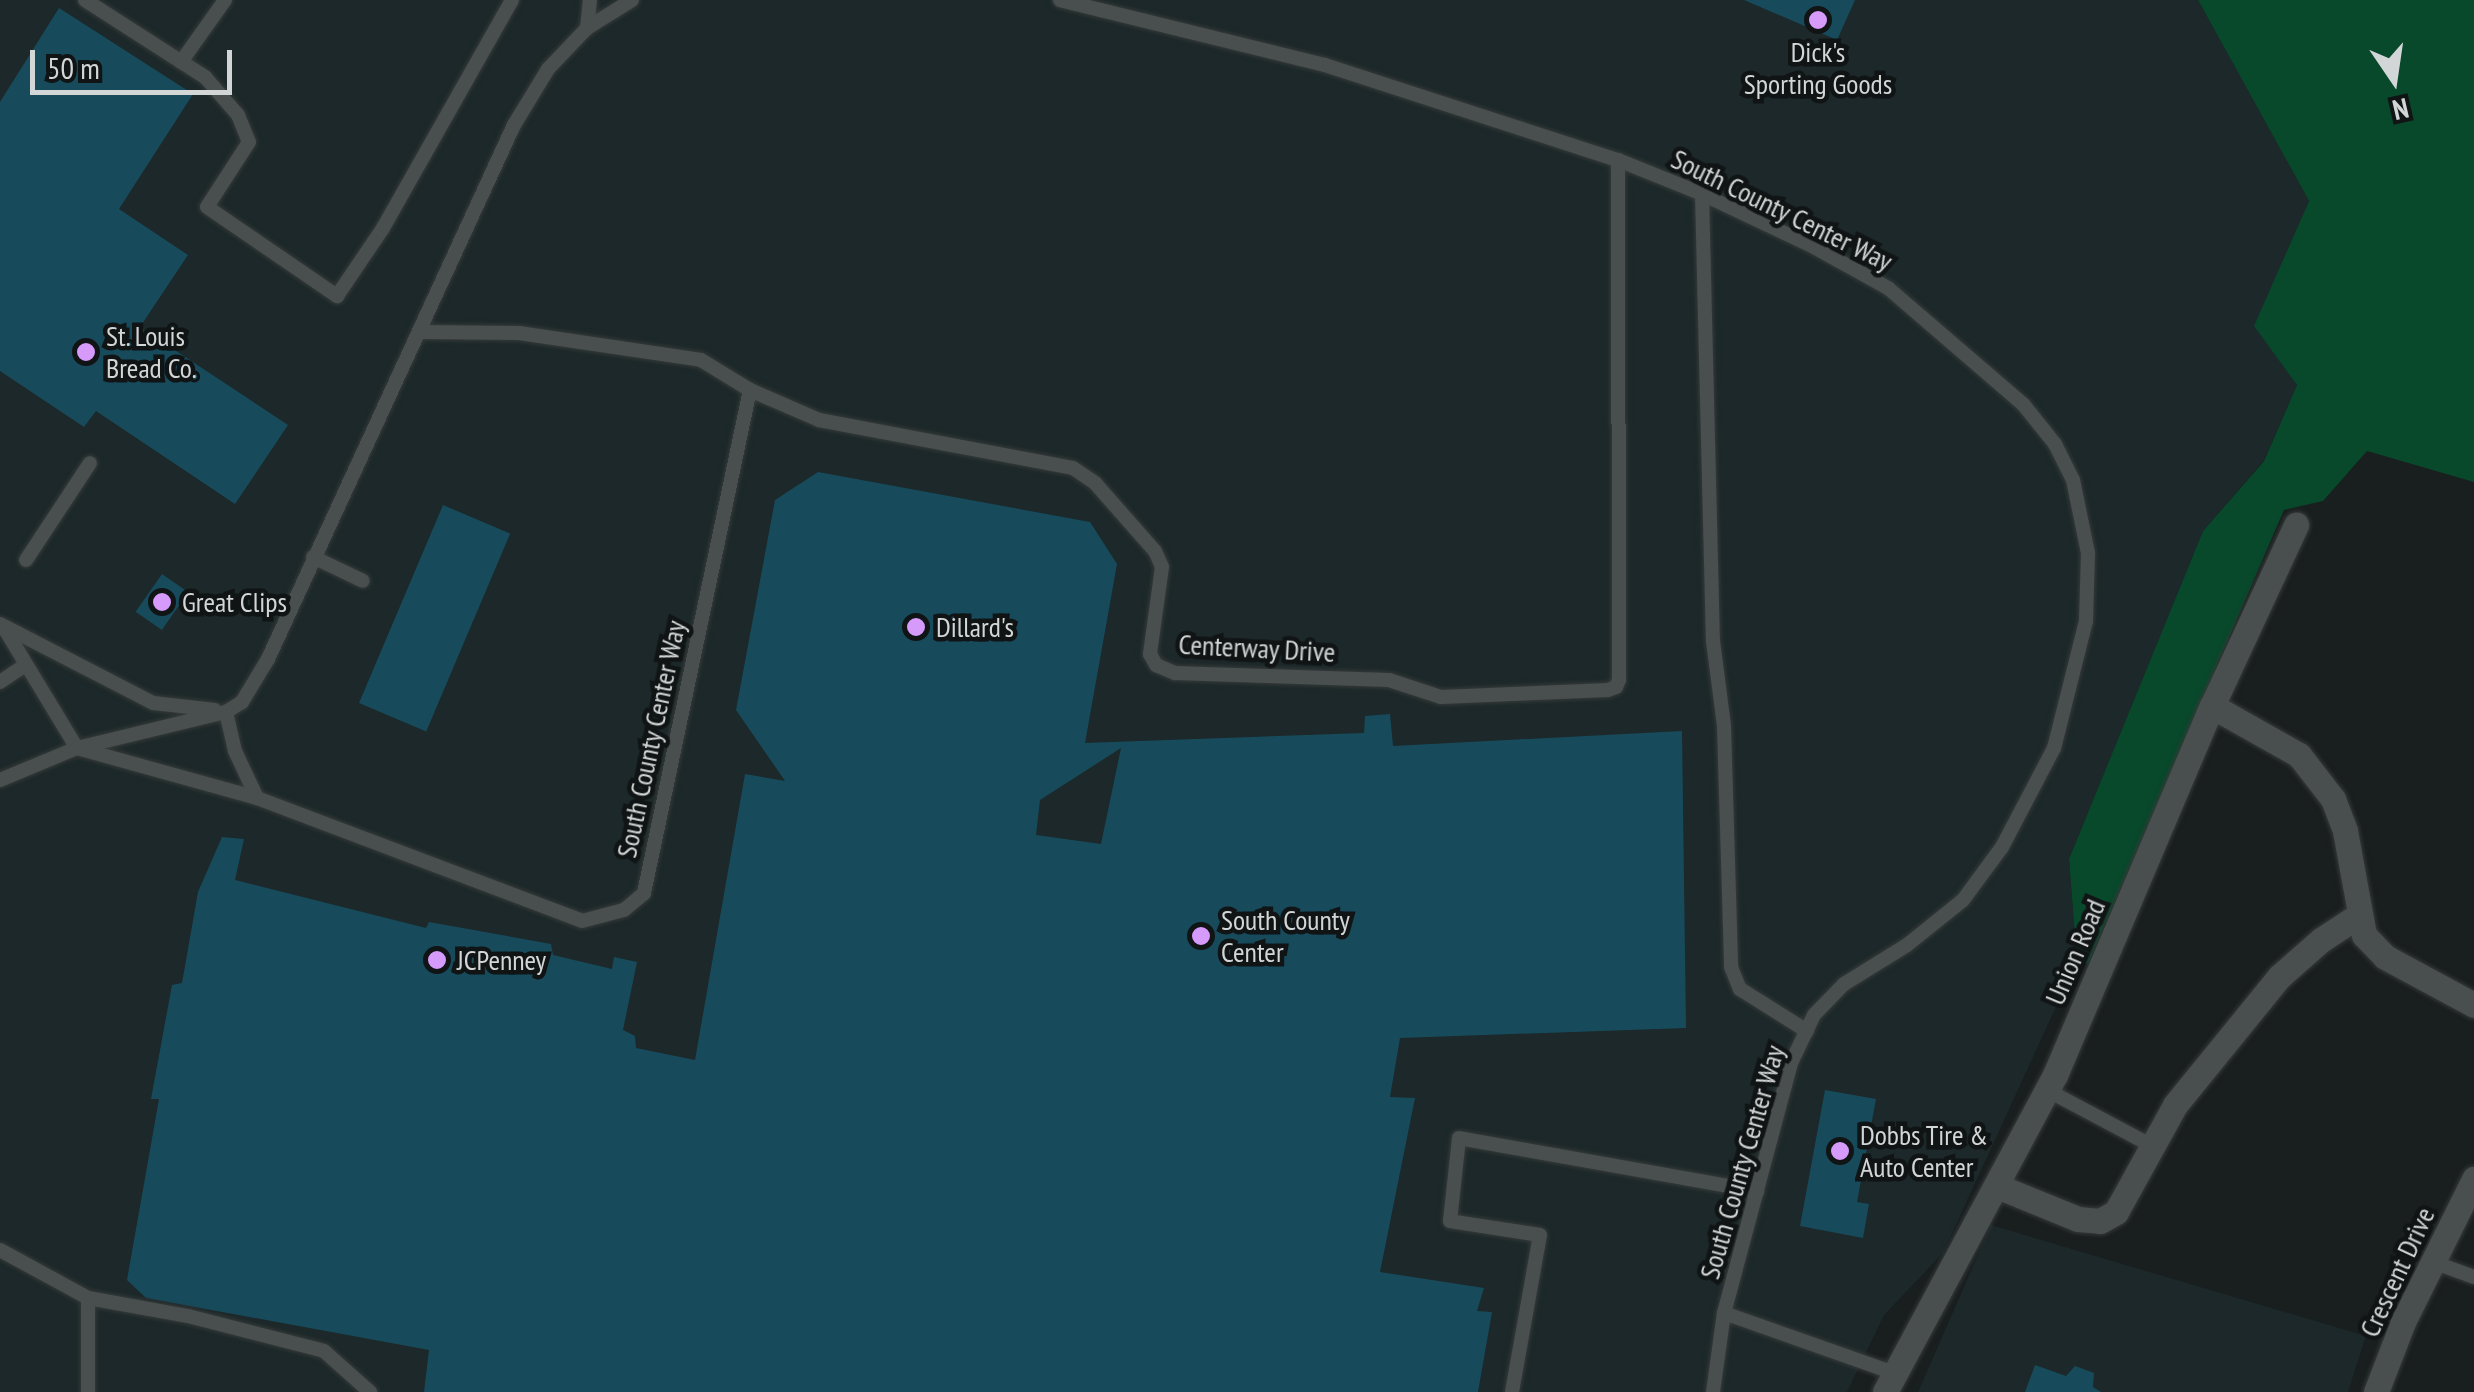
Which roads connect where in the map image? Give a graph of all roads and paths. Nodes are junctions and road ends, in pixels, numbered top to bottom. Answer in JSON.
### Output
{"nodes":[{"id":1,"x":85,"y":0,"type":"edge"},
{"id":2,"x":224,"y":0,"type":"edge"},
{"id":3,"x":512,"y":0,"type":"edge"},
{"id":4,"x":590,"y":0,"type":"edge"},
{"id":5,"x":632,"y":0,"type":"edge"},
{"id":6,"x":1060,"y":0,"type":"edge"},
{"id":7,"x":587,"y":28,"type":"junction"},
{"id":8,"x":181,"y":62,"type":"junction"},
{"id":9,"x":1618,"y":160,"type":"junction"},
{"id":10,"x":1702,"y":194,"type":"junction"},
{"id":11,"x":419,"y":332,"type":"junction"},
{"id":12,"x":750,"y":390,"type":"junction"},
{"id":13,"x":90,"y":463,"type":"dead end"},
{"id":14,"x":2296,"y":525,"type":"dead end"},
{"id":15,"x":313,"y":557,"type":"junction"},
{"id":16,"x":26,"y":560,"type":"dead end"},
{"id":17,"x":363,"y":581,"type":"dead end"},
{"id":18,"x":2,"y":625,"type":"edge"},
{"id":19,"x":25,"y":665,"type":"junction"},
{"id":20,"x":0,"y":682,"type":"edge"},
{"id":21,"x":2212,"y":706,"type":"junction"},
{"id":22,"x":226,"y":712,"type":"junction"},
{"id":23,"x":77,"y":748,"type":"junction"},
{"id":24,"x":0,"y":780,"type":"edge"},
{"id":25,"x":257,"y":798,"type":"junction"},
{"id":26,"x":2359,"y":915,"type":"junction"},
{"id":27,"x":2474,"y":1004,"type":"edge"},
{"id":28,"x":1807,"y":1031,"type":"junction"},
{"id":29,"x":2048,"y":1090,"type":"junction"},
{"id":30,"x":2154,"y":1147,"type":"junction"},
{"id":31,"x":2474,"y":1180,"type":"edge"},
{"id":32,"x":1997,"y":1186,"type":"junction"},
{"id":33,"x":1756,"y":1192,"type":"junction"},
{"id":34,"x":0,"y":1250,"type":"edge"},
{"id":35,"x":2433,"y":1262,"type":"junction"},
{"id":36,"x":2474,"y":1277,"type":"edge"},
{"id":37,"x":88,"y":1298,"type":"junction"},
{"id":38,"x":1724,"y":1313,"type":"junction"},
{"id":39,"x":1889,"y":1382,"type":"edge"},
{"id":40,"x":88,"y":1392,"type":"edge"},
{"id":41,"x":370,"y":1392,"type":"edge"},
{"id":42,"x":1512,"y":1392,"type":"edge"},
{"id":43,"x":1713,"y":1392,"type":"edge"},
{"id":44,"x":2376,"y":1392,"type":"edge"}],
"edges":[{"from":1,"to":8,"type":"lane"},
{"from":2,"to":8,"type":"lane"},
{"from":3,"to":8,"type":"lane"},
{"from":4,"to":7,"type":"lane"},
{"from":5,"to":7,"type":"lane"},
{"from":6,"to":9,"type":"lane","name":"South County Center Way"},
{"from":7,"to":11,"type":"lane"},
{"from":9,"to":10,"type":"lane","name":"South County Center Way"},
{"from":9,"to":12,"type":"lane","name":"Centerway Drive"},
{"from":10,"to":28,"type":"lane"},
{"from":10,"to":28,"type":"lane","name":"South County Center Way"},
{"from":11,"to":12,"type":"lane","name":"Centerway Drive"},
{"from":11,"to":15,"type":"lane"},
{"from":12,"to":25,"type":"lane","name":"South County Center Way"},
{"from":13,"to":16,"type":"lane"},
{"from":14,"to":21,"type":"street","name":"Union Road"},
{"from":15,"to":17,"type":"lane"},
{"from":15,"to":22,"type":"lane"},
{"from":18,"to":19,"type":"lane"},
{"from":18,"to":22,"type":"lane"},
{"from":19,"to":20,"type":"lane"},
{"from":19,"to":23,"type":"lane"},
{"from":21,"to":26,"type":"street"},
{"from":21,"to":29,"type":"street","name":"Union Road"},
{"from":22,"to":23,"type":"lane"},
{"from":22,"to":25,"type":"lane"},
{"from":23,"to":24,"type":"lane"},
{"from":23,"to":25,"type":"lane","name":"South County Center Way"},
{"from":26,"to":27,"type":"street"},
{"from":26,"to":30,"type":"street"},
{"from":28,"to":33,"type":"lane","name":"South County Center Way"},
{"from":29,"to":30,"type":"lane"},
{"from":29,"to":32,"type":"street","name":"Union Road"},
{"from":30,"to":32,"type":"street"},
{"from":31,"to":35,"type":"street","name":"Crescent Drive"},
{"from":32,"to":39,"type":"street","name":"Union Road"},
{"from":33,"to":38,"type":"lane","name":"South County Center Way"},
{"from":33,"to":42,"type":"lane"},
{"from":34,"to":37,"type":"lane"},
{"from":35,"to":36,"type":"lane"},
{"from":35,"to":44,"type":"street","name":"Crescent Drive"},
{"from":37,"to":40,"type":"lane"},
{"from":37,"to":41,"type":"lane"},
{"from":38,"to":39,"type":"lane","name":"South County Center Way"},
{"from":38,"to":43,"type":"lane","name":"South County Center Way"}]}
